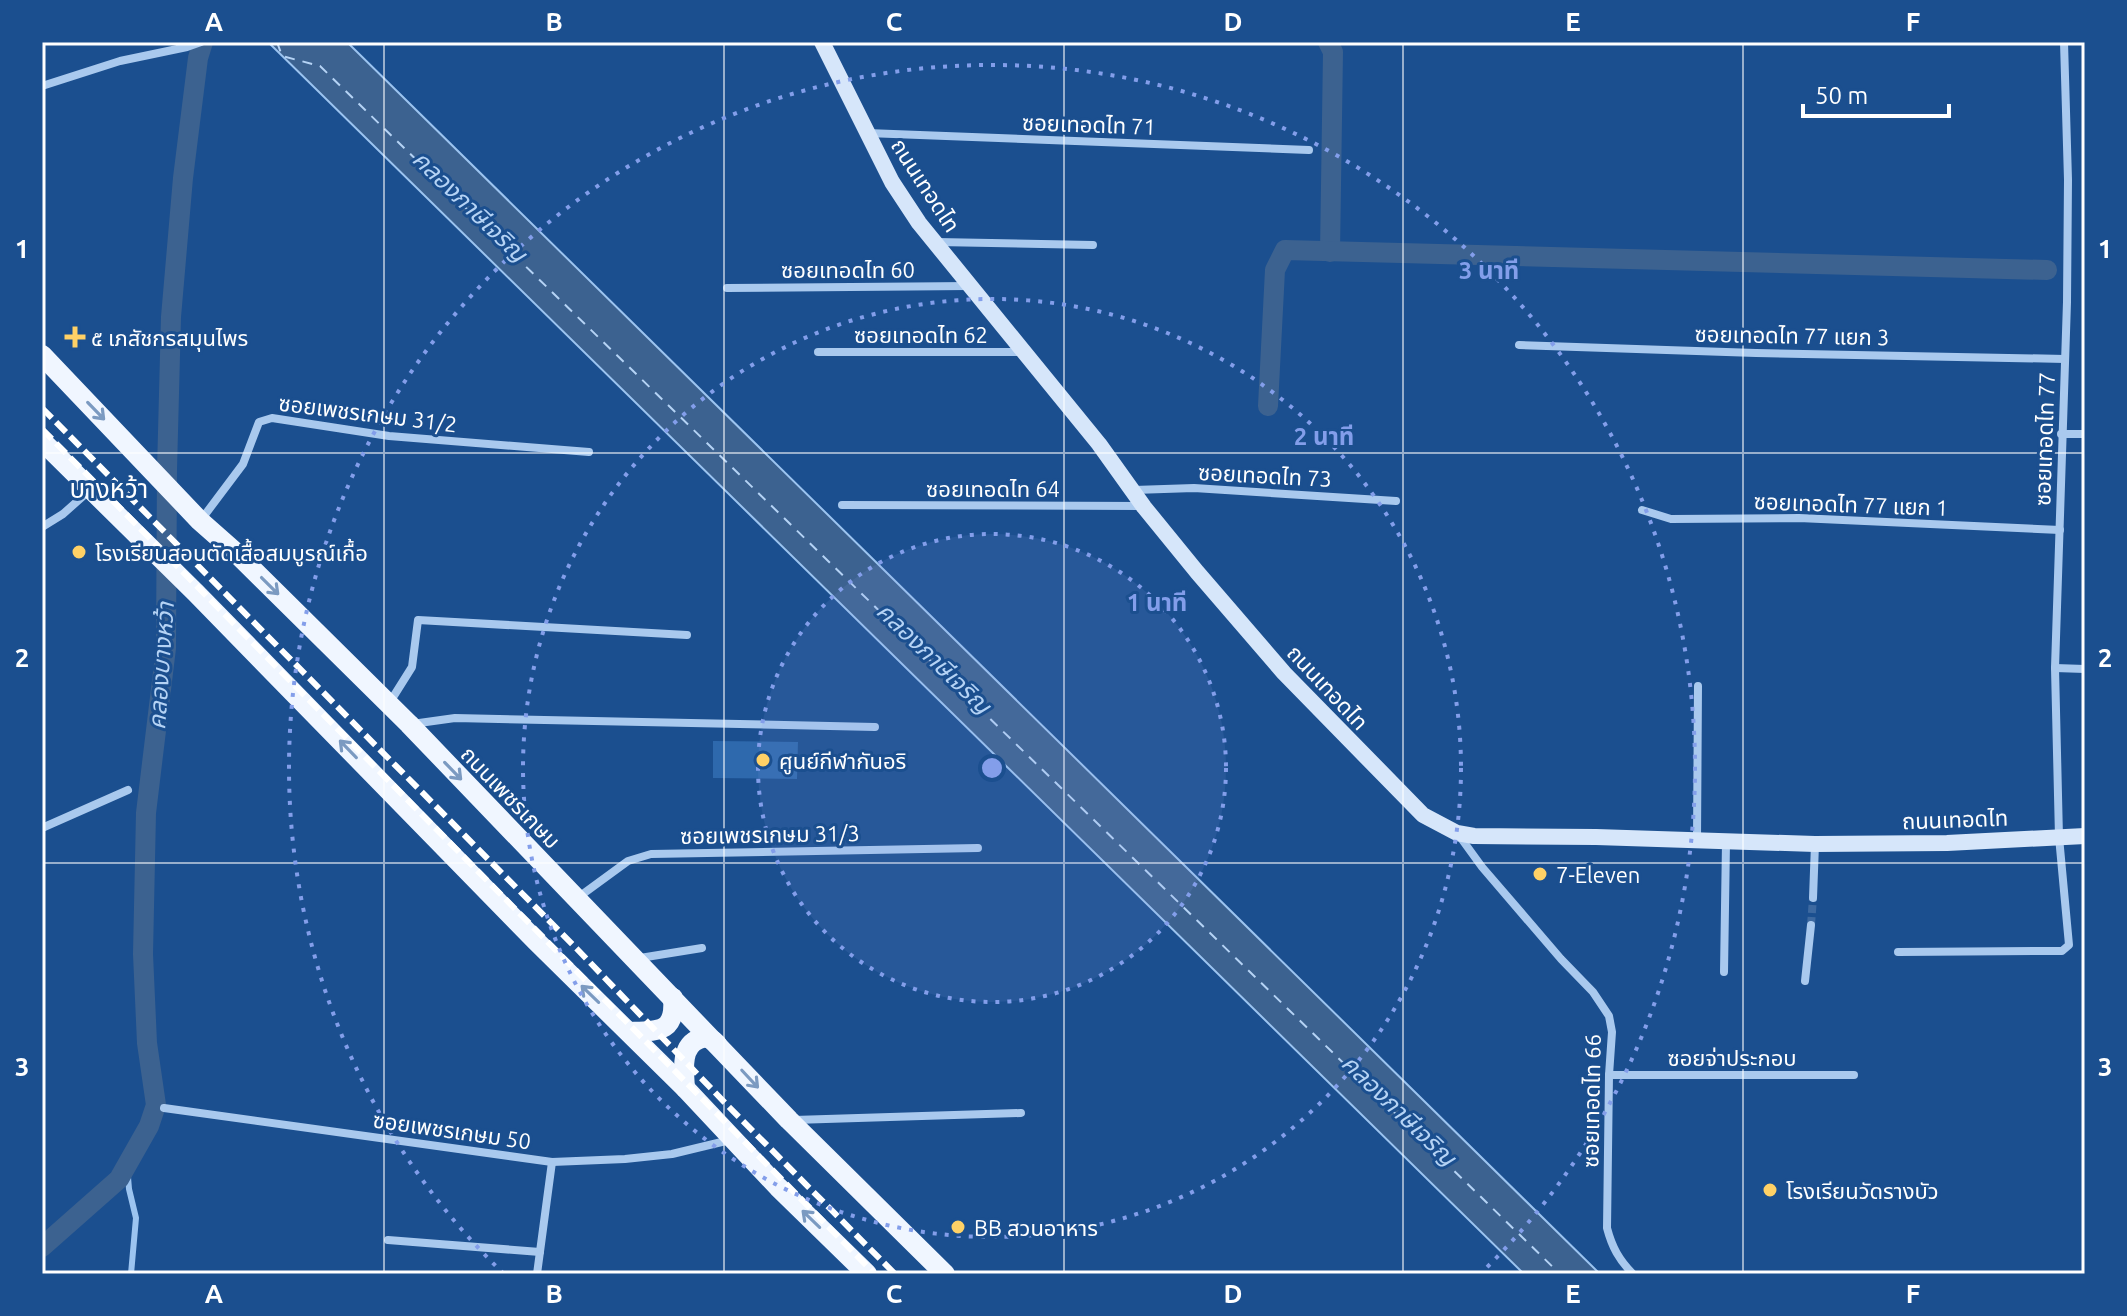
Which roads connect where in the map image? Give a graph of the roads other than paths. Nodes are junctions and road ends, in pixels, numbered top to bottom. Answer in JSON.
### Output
{"nodes":[{"id":1,"x":201,"y":42,"type":"edge"},
{"id":2,"x":822,"y":42,"type":"edge"},
{"id":3,"x":2064,"y":42,"type":"edge"},
{"id":4,"x":42,"y":86,"type":"edge"},
{"id":5,"x":867,"y":133,"type":"junction"},
{"id":6,"x":1309,"y":150,"type":"dead end"},
{"id":7,"x":935,"y":242,"type":"junction"},
{"id":8,"x":1093,"y":245,"type":"dead end"},
{"id":9,"x":970,"y":286,"type":"junction"},
{"id":10,"x":727,"y":288,"type":"dead end"},
{"id":11,"x":1519,"y":345,"type":"dead end"},
{"id":12,"x":818,"y":352,"type":"dead end"},
{"id":13,"x":1024,"y":352,"type":"junction"},
{"id":14,"x":42,"y":355,"type":"edge"},
{"id":15,"x":2065,"y":359,"type":"junction"},
{"id":16,"x":2061,"y":434,"type":"junction"},
{"id":17,"x":2085,"y":434,"type":"edge"},
{"id":18,"x":42,"y":441,"type":"edge"},
{"id":19,"x":589,"y":452,"type":"dead end"},
{"id":20,"x":90,"y":490,"type":"junction"},
{"id":21,"x":1132,"y":490,"type":"junction"},
{"id":22,"x":1396,"y":501,"type":"dead end"},
{"id":23,"x":842,"y":505,"type":"dead end"},
{"id":24,"x":1144,"y":507,"type":"junction"},
{"id":25,"x":1642,"y":510,"type":"dead end"},
{"id":26,"x":200,"y":521,"type":"junction"},
{"id":27,"x":42,"y":527,"type":"edge"},
{"id":28,"x":2060,"y":530,"type":"junction"},
{"id":29,"x":687,"y":635,"type":"dead end"},
{"id":30,"x":2055,"y":668,"type":"junction"},
{"id":31,"x":2085,"y":669,"type":"edge"},
{"id":32,"x":1698,"y":686,"type":"dead end"},
{"id":33,"x":388,"y":704,"type":"junction"},
{"id":34,"x":409,"y":724,"type":"junction"},
{"id":35,"x":875,"y":727,"type":"dead end"},
{"id":36,"x":128,"y":790,"type":"dead end"},
{"id":37,"x":42,"y":828,"type":"edge"},
{"id":38,"x":1457,"y":833,"type":"junction"},
{"id":39,"x":2085,"y":836,"type":"edge"},
{"id":40,"x":2059,"y":837,"type":"junction"},
{"id":41,"x":1697,"y":841,"type":"junction"},
{"id":42,"x":1726,"y":842,"type":"junction"},
{"id":43,"x":1815,"y":844,"type":"junction"},
{"id":44,"x":978,"y":848,"type":"dead end"},
{"id":45,"x":1813,"y":898,"type":"tunnel mouth"},
{"id":46,"x":576,"y":900,"type":"junction"},
{"id":47,"x":1811,"y":925,"type":"tunnel mouth"},
{"id":48,"x":702,"y":948,"type":"dead end"},
{"id":49,"x":1898,"y":952,"type":"dead end"},
{"id":50,"x":635,"y":959,"type":"junction"},
{"id":51,"x":1724,"y":972,"type":"dead end"},
{"id":52,"x":1805,"y":981,"type":"dead end"},
{"id":53,"x":673,"y":998,"type":"junction"},
{"id":54,"x":629,"y":1032,"type":"junction"},
{"id":55,"x":721,"y":1048,"type":"junction"},
{"id":56,"x":1609,"y":1075,"type":"junction"},
{"id":57,"x":1854,"y":1075,"type":"dead end"},
{"id":58,"x":685,"y":1088,"type":"junction"},
{"id":59,"x":164,"y":1108,"type":"dead end"},
{"id":60,"x":1021,"y":1113,"type":"dead end"},
{"id":61,"x":789,"y":1120,"type":"junction"},
{"id":62,"x":733,"y":1139,"type":"junction"},
{"id":63,"x":552,"y":1162,"type":"junction"},
{"id":64,"x":388,"y":1240,"type":"dead end"},
{"id":65,"x":540,"y":1252,"type":"junction"},
{"id":66,"x":537,"y":1274,"type":"edge"},
{"id":67,"x":867,"y":1274,"type":"edge"},
{"id":68,"x":945,"y":1274,"type":"edge"},
{"id":69,"x":1633,"y":1274,"type":"edge"}],
"edges":[{"from":1,"to":4,"type":"street"},
{"from":2,"to":5,"type":"main road","name":"ถนนเทอดไท"},
{"from":3,"to":15,"type":"street","name":"ซอยเทอดไท 77"},
{"from":5,"to":6,"type":"street","name":"ซอยเทอดไท 71"},
{"from":5,"to":7,"type":"main road","name":"ถนนเทอดไท"},
{"from":7,"to":8,"type":"street"},
{"from":7,"to":9,"type":"main road","name":"ถนนเทอดไท"},
{"from":9,"to":10,"type":"street","name":"ซอยเทอดไท 60"},
{"from":9,"to":13,"type":"main road","name":"ถนนเทอดไท"},
{"from":11,"to":15,"type":"street","name":"ซอยเทอดไท 77 แยก 3"},
{"from":12,"to":13,"type":"street","name":"ซอยเทอดไท 62"},
{"from":13,"to":21,"type":"main road","name":"ถนนเทอดไท"},
{"from":14,"to":26,"type":"main road","name":"ถนนเพชรเกษม","one_way":true},
{"from":15,"to":16,"type":"street","name":"ซอยเทอดไท 77"},
{"from":16,"to":17,"type":"street"},
{"from":16,"to":28,"type":"street","name":"ซอยเทอดไท 77"},
{"from":18,"to":20,"type":"main road"},
{"from":19,"to":26,"type":"street","name":"ซอยเพชรเกษม 31/2"},
{"from":20,"to":27,"type":"street"},
{"from":54,"to":20,"type":"main road","one_way":true},
{"from":21,"to":22,"type":"street","name":"ซอยเทอดไท 73"},
{"from":21,"to":24,"type":"main road","name":"ถนนเทอดไท"},
{"from":23,"to":24,"type":"street","name":"ซอยเทอดไท 64"},
{"from":24,"to":38,"type":"main road","name":"ถนนเทอดไท"},
{"from":25,"to":28,"type":"street","name":"ซอยเทอดไท 77 แยก 1"},
{"from":26,"to":33,"type":"main road","name":"ถนนเพชรเกษม","one_way":true},
{"from":28,"to":30,"type":"street","name":"ซอยเทอดไท 77"},
{"from":29,"to":33,"type":"street"},
{"from":30,"to":31,"type":"street"},
{"from":30,"to":40,"type":"street","name":"ซอยเทอดไท 77"},
{"from":32,"to":41,"type":"street"},
{"from":33,"to":34,"type":"main road","name":"ถนนเพชรเกษม"},
{"from":34,"to":35,"type":"street"},
{"from":34,"to":46,"type":"main road","name":"ถนนเพชรเกษม","one_way":true},
{"from":36,"to":37,"type":"street"},
{"from":38,"to":41,"type":"main road","name":"ถนนเทอดไท"},
{"from":38,"to":56,"type":"street","name":"ซอยเทอดไท 66"},
{"from":39,"to":40,"type":"main road","name":"ถนนเทอดไท"},
{"from":40,"to":43,"type":"main road","name":"ถนนเทอดไท"},
{"from":40,"to":49,"type":"street","name":"ซอยเทอดไท 77"},
{"from":41,"to":42,"type":"main road","name":"ถนนเทอดไท"},
{"from":42,"to":43,"type":"main road","name":"ถนนเทอดไท"},
{"from":42,"to":51,"type":"street"},
{"from":43,"to":45,"type":"street"},
{"from":44,"to":46,"type":"street","name":"ซอยเพชรเกษม 31/3"},
{"from":46,"to":50,"type":"main road","name":"ถนนเพชรเกษม"},
{"from":47,"to":52,"type":"street"},
{"from":48,"to":50,"type":"street"},
{"from":50,"to":53,"type":"main road","name":"ถนนเพชรเกษม"},
{"from":53,"to":54,"type":"main road"},
{"from":53,"to":55,"type":"main road","name":"ถนนเพชรเกษม"},
{"from":54,"to":58,"type":"main road"},
{"from":55,"to":58,"type":"main road"},
{"from":55,"to":61,"type":"main road","name":"ถนนเพชรเกษม","one_way":true},
{"from":56,"to":57,"type":"street","name":"ซอยจ่าประกอบ"},
{"from":56,"to":69,"type":"street","name":"ซอยเทอดไท 66"},
{"from":58,"to":62,"type":"main road"},
{"from":59,"to":63,"type":"street","name":"ซอยเพชรเกษม 50"},
{"from":60,"to":61,"type":"street"},
{"from":61,"to":68,"type":"main road","name":"ถนนเพชรเกษม"},
{"from":62,"to":63,"type":"street","name":"ซอยเพชรเกษม 50"},
{"from":67,"to":62,"type":"main road","one_way":true},
{"from":63,"to":65,"type":"street"},
{"from":64,"to":65,"type":"street"},
{"from":65,"to":66,"type":"street"}]}
